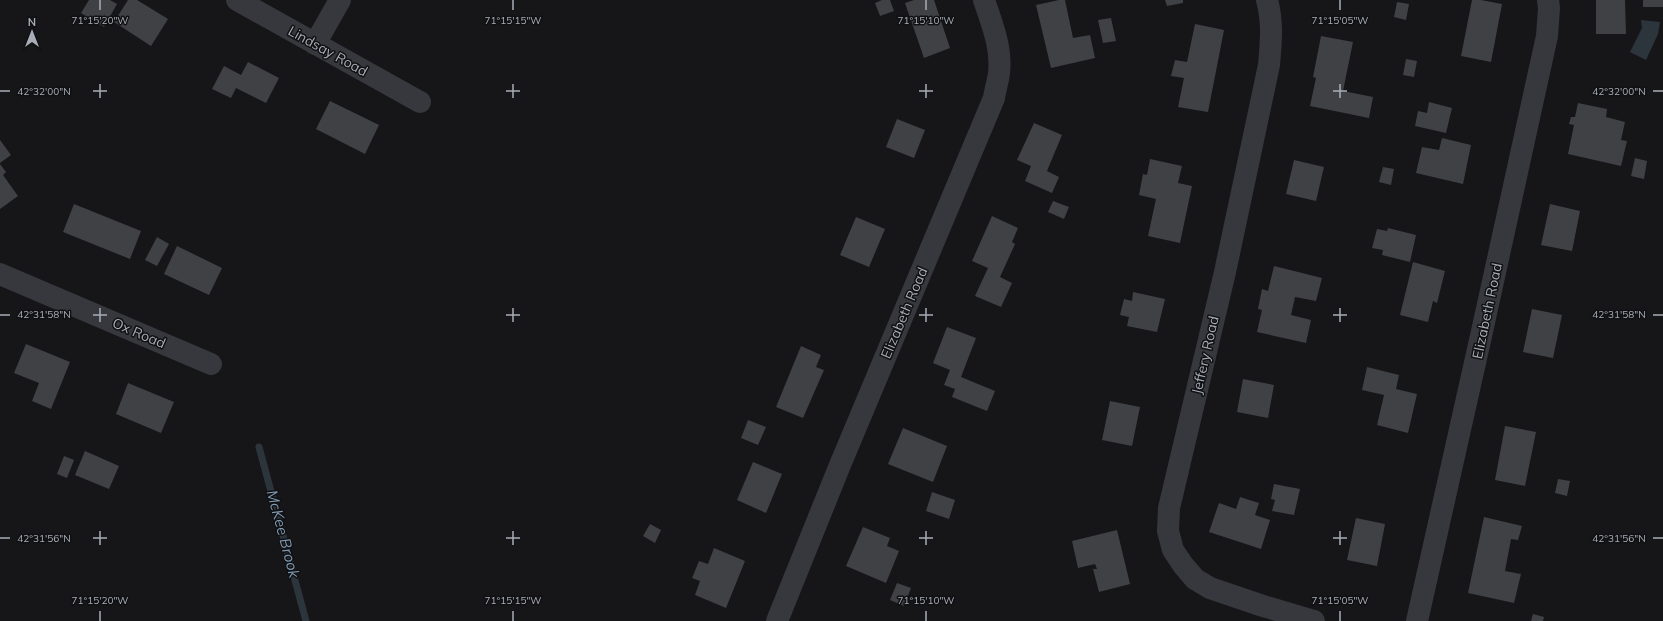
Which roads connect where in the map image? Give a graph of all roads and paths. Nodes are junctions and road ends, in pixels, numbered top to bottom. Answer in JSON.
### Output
{"nodes":[{"id":1,"x":237,"y":0,"type":"edge"},
{"id":2,"x":340,"y":0,"type":"edge"},
{"id":3,"x":984,"y":0,"type":"edge"},
{"id":4,"x":1267,"y":0,"type":"edge"},
{"id":5,"x":1548,"y":0,"type":"edge"},
{"id":6,"x":315,"y":44,"type":"junction"},
{"id":7,"x":420,"y":102,"type":"dead end"},
{"id":8,"x":0,"y":274,"type":"edge"},
{"id":9,"x":211,"y":364,"type":"dead end"},
{"id":10,"x":777,"y":621,"type":"edge"},
{"id":11,"x":1314,"y":621,"type":"edge"},
{"id":12,"x":1416,"y":621,"type":"edge"}],
"edges":[{"from":1,"to":6,"type":"street","name":"Lindsay Road"},
{"from":2,"to":6,"type":"street"},
{"from":3,"to":10,"type":"street","name":"Elizabeth Road"},
{"from":4,"to":11,"type":"street","name":"Jeffery Road"},
{"from":5,"to":12,"type":"street","name":"Elizabeth Road"},
{"from":6,"to":7,"type":"street","name":"Lindsay Road"},
{"from":8,"to":9,"type":"street","name":"Ox Road"}]}
